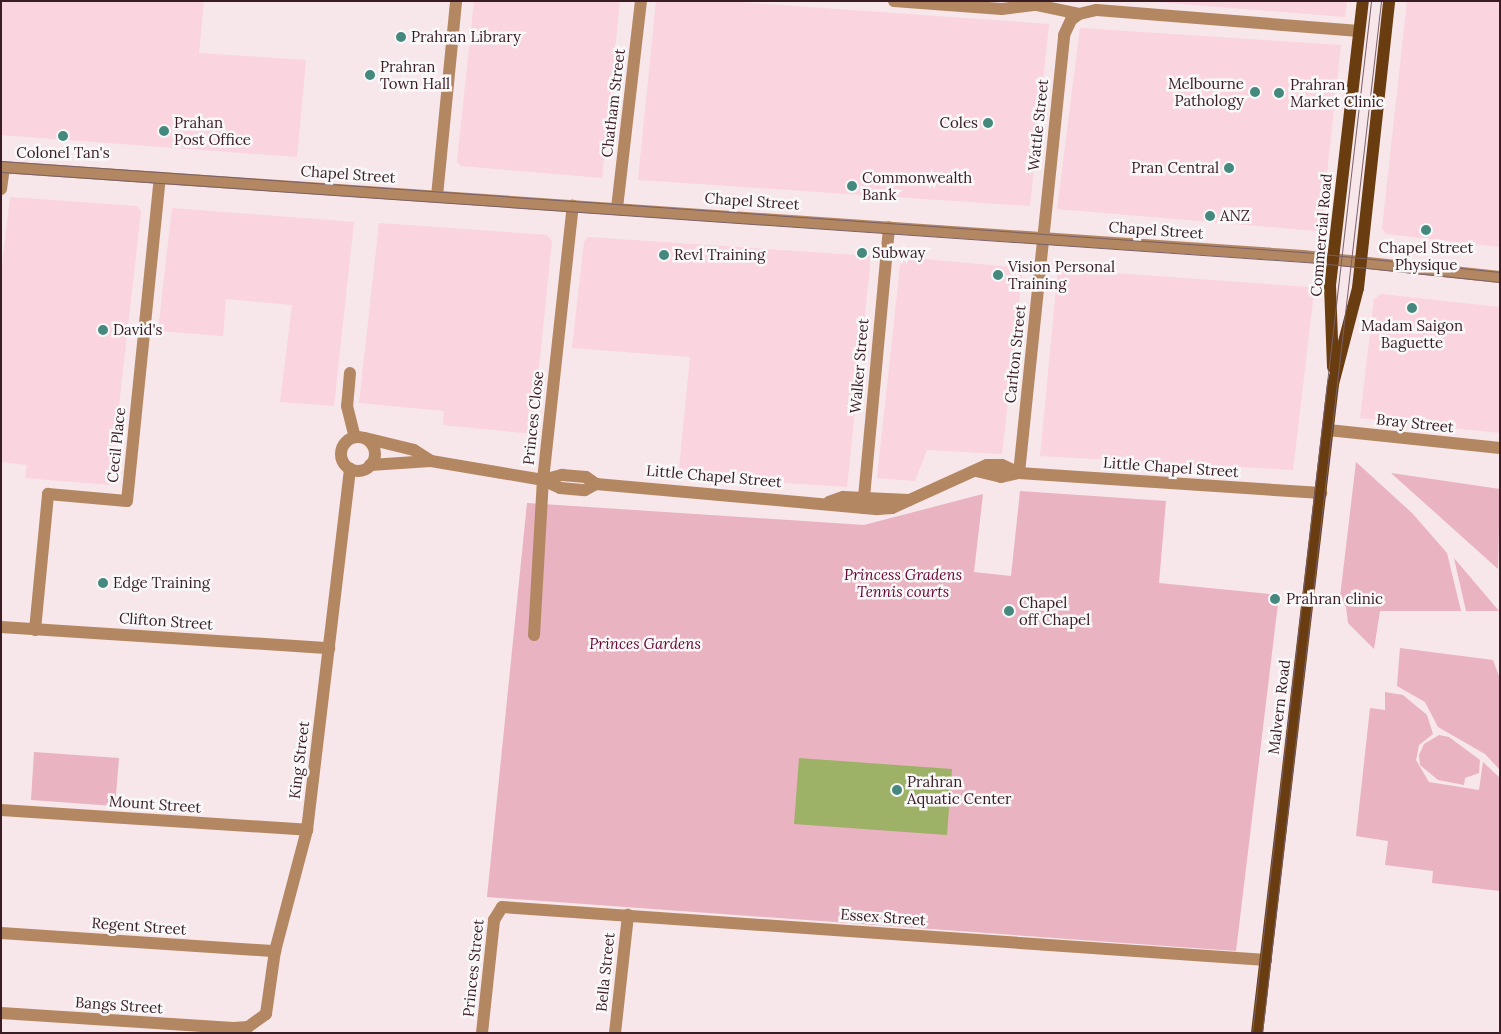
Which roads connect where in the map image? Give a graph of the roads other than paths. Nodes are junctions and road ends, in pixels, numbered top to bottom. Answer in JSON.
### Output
{"nodes":[{"id":1,"x":456,"y":1,"type":"edge"},
{"id":2,"x":642,"y":1,"type":"edge"},
{"id":3,"x":894,"y":1,"type":"edge"},
{"id":4,"x":1363,"y":1,"type":"edge"},
{"id":5,"x":1389,"y":1,"type":"edge"},
{"id":6,"x":1076,"y":15,"type":"junction"},
{"id":7,"x":1360,"y":31,"type":"junction"},
{"id":8,"x":3,"y":167,"type":"edge"},
{"id":9,"x":160,"y":178,"type":"junction"},
{"id":10,"x":1,"y":189,"type":"edge"},
{"id":11,"x":437,"y":196,"type":"junction"},
{"id":12,"x":573,"y":206,"type":"junction"},
{"id":13,"x":617,"y":208,"type":"junction"},
{"id":14,"x":889,"y":227,"type":"junction"},
{"id":15,"x":1043,"y":238,"type":"junction"},
{"id":16,"x":1334,"y":260,"type":"junction"},
{"id":17,"x":1360,"y":262,"type":"junction"},
{"id":18,"x":1500,"y":277,"type":"edge"},
{"id":19,"x":350,"y":373,"type":"dead end"},
{"id":20,"x":1333,"y":384,"type":"junction"},
{"id":21,"x":1328,"y":430,"type":"junction"},
{"id":22,"x":360,"y":438,"type":"junction"},
{"id":23,"x":1500,"y":448,"type":"edge"},
{"id":24,"x":431,"y":461,"type":"junction"},
{"id":25,"x":370,"y":465,"type":"junction"},
{"id":26,"x":350,"y":469,"type":"junction"},
{"id":27,"x":1019,"y":473,"type":"junction"},
{"id":28,"x":543,"y":480,"type":"junction"},
{"id":29,"x":1321,"y":493,"type":"junction"},
{"id":30,"x":864,"y":503,"type":"junction"},
{"id":31,"x":1,"y":627,"type":"edge"},
{"id":32,"x":35,"y":630,"type":"junction"},
{"id":33,"x":534,"y":635,"type":"dead end"},
{"id":34,"x":329,"y":648,"type":"junction"},
{"id":35,"x":1,"y":810,"type":"edge"},
{"id":36,"x":307,"y":830,"type":"junction"},
{"id":37,"x":499,"y":908,"type":"joint"},
{"id":38,"x":628,"y":915,"type":"junction"},
{"id":39,"x":1,"y":933,"type":"edge"},
{"id":40,"x":275,"y":951,"type":"junction"},
{"id":41,"x":1266,"y":960,"type":"junction"},
{"id":42,"x":1,"y":1013,"type":"edge"},
{"id":43,"x":234,"y":1028,"type":"joint"},
{"id":44,"x":482,"y":1033,"type":"edge"},
{"id":45,"x":615,"y":1033,"type":"edge"},
{"id":46,"x":1257,"y":1033,"type":"edge"}],
"edges":[{"from":1,"to":11,"type":"street"},
{"from":2,"to":13,"type":"street","name":"Chatham Street"},
{"from":3,"to":6,"type":"street"},
{"from":4,"to":7,"type":"main road","name":"Commercial Road"},
{"from":5,"to":17,"type":"main road"},
{"from":6,"to":7,"type":"street"},
{"from":6,"to":15,"type":"street","name":"Wattle Street"},
{"from":7,"to":16,"type":"main road","name":"Commercial Road"},
{"from":8,"to":9,"type":"street","name":"Chapel Street"},
{"from":8,"to":10,"type":"street"},
{"from":9,"to":11,"type":"street","name":"Chapel Street"},
{"from":9,"to":32,"type":"street","name":"Cecil Place"},
{"from":11,"to":12,"type":"street","name":"Chapel Street"},
{"from":12,"to":13,"type":"street","name":"Chapel Street"},
{"from":12,"to":28,"type":"street","name":"Princes Close"},
{"from":13,"to":14,"type":"street","name":"Chapel Street"},
{"from":14,"to":15,"type":"street","name":"Chapel Street"},
{"from":14,"to":30,"type":"street","name":"Walker Street"},
{"from":15,"to":16,"type":"street","name":"Chapel Street"},
{"from":15,"to":27,"type":"street","name":"Carlton Street"},
{"from":16,"to":17,"type":"street","name":"Chapel Street"},
{"from":16,"to":20,"type":"main road","name":"Commercial Road"},
{"from":17,"to":18,"type":"street","name":"Chapel Street"},
{"from":17,"to":20,"type":"main road"},
{"from":19,"to":22,"type":"street"},
{"from":20,"to":21,"type":"main road","name":"Malvern Road"},
{"from":21,"to":23,"type":"street","name":"Bray Street"},
{"from":21,"to":29,"type":"main road","name":"Malvern Road"},
{"from":22,"to":24,"type":"street","name":"Little Chapel Street"},
{"from":22,"to":25,"type":"street"},
{"from":22,"to":26,"type":"street"},
{"from":24,"to":25,"type":"street","name":"Little Chapel Street"},
{"from":24,"to":28,"type":"street","name":"Little Chapel Street"},
{"from":25,"to":26,"type":"street"},
{"from":26,"to":34,"type":"street","name":"King Street"},
{"from":27,"to":29,"type":"street","name":"Little Chapel Street"},
{"from":27,"to":30,"type":"street","name":"Little Chapel Street"},
{"from":28,"to":30,"type":"street","name":"Little Chapel Street"},
{"from":28,"to":33,"type":"street","name":"Princes Close"},
{"from":29,"to":41,"type":"main road","name":"Malvern Road"},
{"from":31,"to":32,"type":"street","name":"Clifton Street"},
{"from":32,"to":34,"type":"street","name":"Clifton Street"},
{"from":34,"to":36,"type":"street","name":"King Street"},
{"from":35,"to":36,"type":"street","name":"Mount Street"},
{"from":36,"to":40,"type":"street","name":"King Street"},
{"from":37,"to":38,"type":"street","name":"Essex Street"},
{"from":37,"to":44,"type":"street","name":"Princes Street"},
{"from":38,"to":41,"type":"street","name":"Essex Street"},
{"from":38,"to":45,"type":"street","name":"Bella Street"},
{"from":39,"to":40,"type":"street","name":"Regent Street"},
{"from":40,"to":43,"type":"street","name":"King Street"},
{"from":41,"to":46,"type":"main road","name":"Malvern Road"},
{"from":42,"to":43,"type":"street","name":"Bangs Street"}]}
